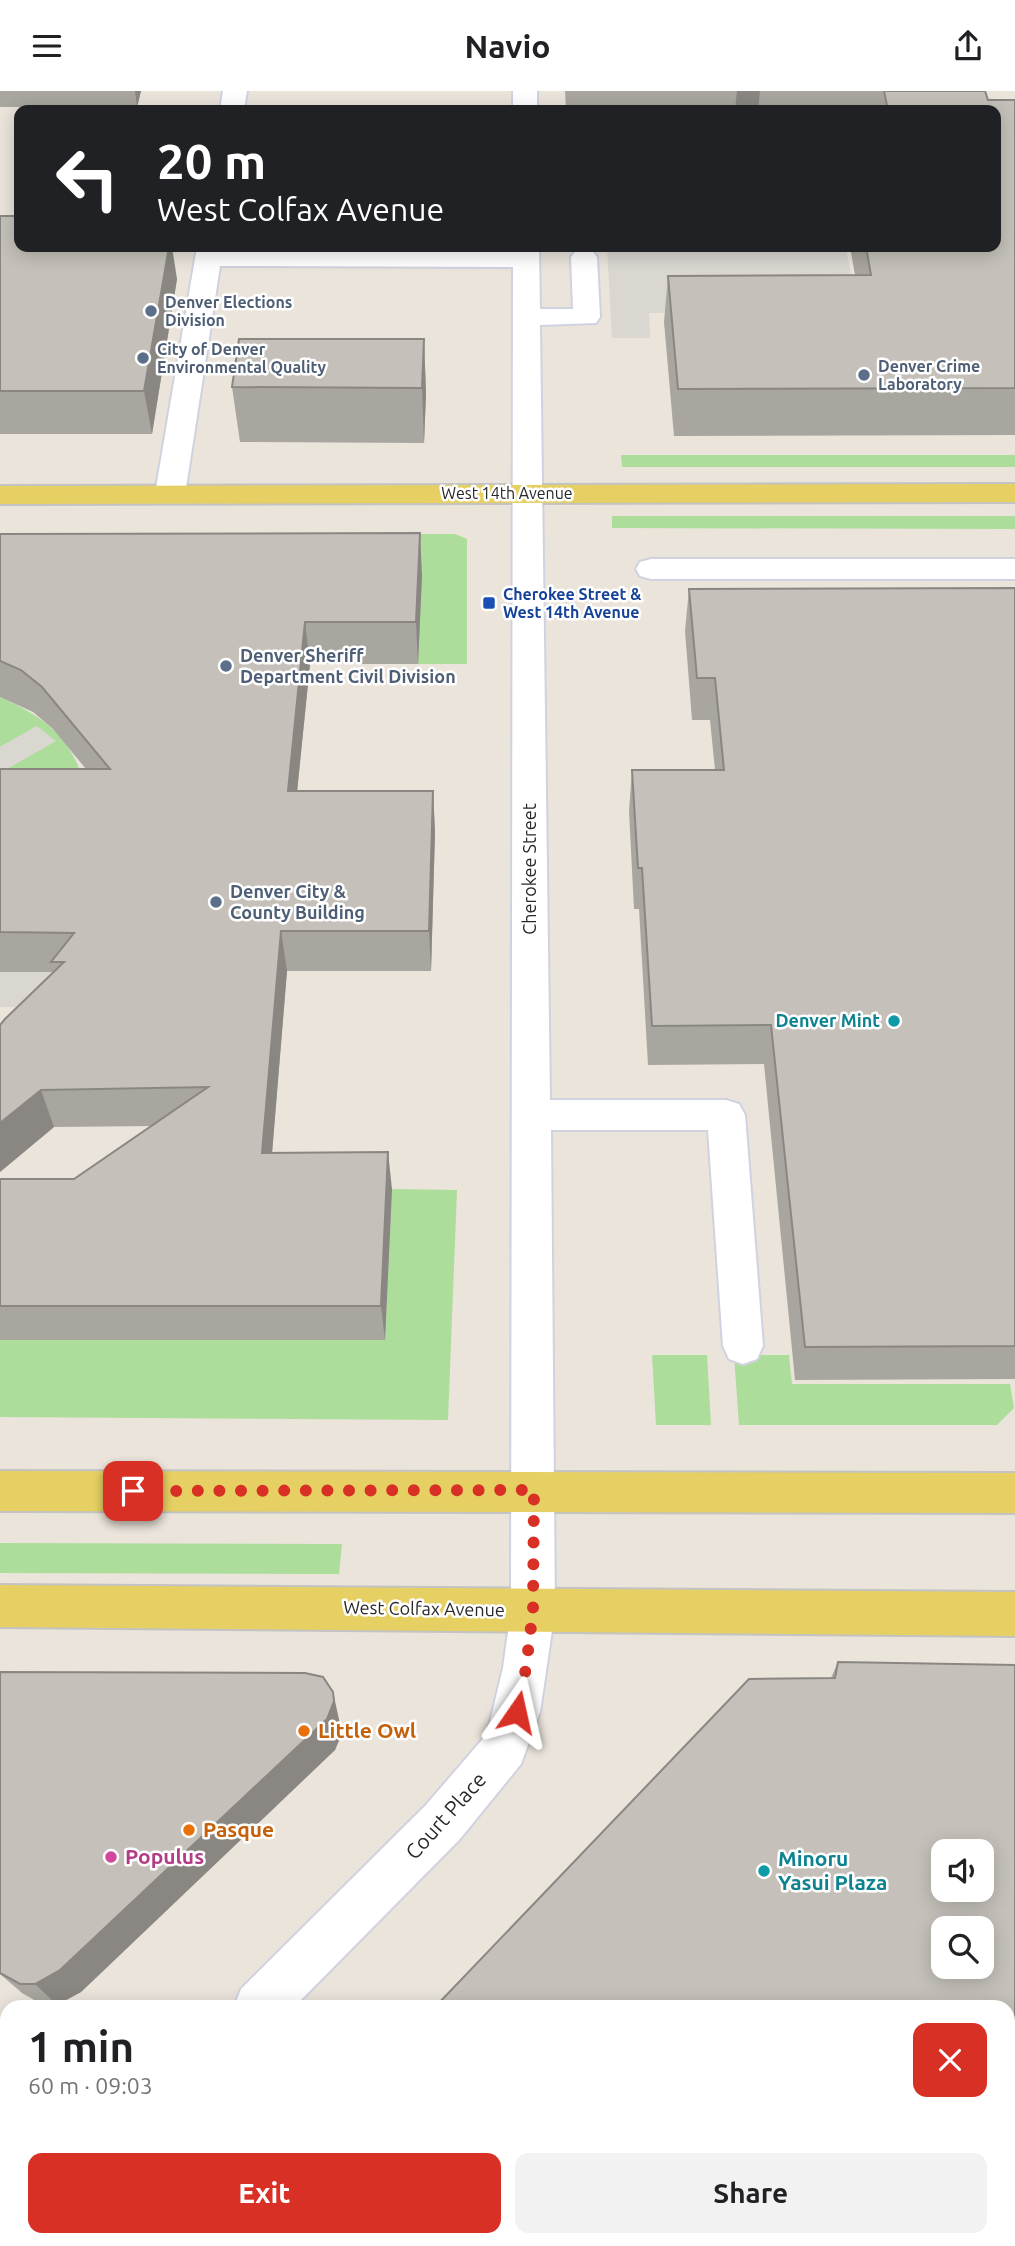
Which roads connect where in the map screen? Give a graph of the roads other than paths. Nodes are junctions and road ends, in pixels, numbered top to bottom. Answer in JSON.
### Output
{"nodes":[{"id":1,"x":209,"y":253,"type":"edge"},
{"id":2,"x":526,"y":253,"type":"edge"},
{"id":3,"x":584,"y":257,"type":"dead end"},
{"id":4,"x":526,"y":317,"type":"junction"},
{"id":5,"x":527,"y":493,"type":"junction"},
{"id":6,"x":1015,"y":493,"type":"edge"},
{"id":7,"x":170,"y":494,"type":"junction"},
{"id":8,"x":0,"y":495,"type":"edge"},
{"id":9,"x":651,"y":569,"type":"dead end"},
{"id":10,"x":1015,"y":569,"type":"edge"},
{"id":11,"x":531,"y":1115,"type":"junction"},
{"id":12,"x":743,"y":1346,"type":"dead end"},
{"id":13,"x":534,"y":1490,"type":"junction"},
{"id":14,"x":0,"y":1491,"type":"edge"},
{"id":15,"x":1015,"y":1493,"type":"edge"},
{"id":16,"x":0,"y":1606,"type":"edge"},
{"id":17,"x":533,"y":1610,"type":"junction"},
{"id":18,"x":1015,"y":1614,"type":"edge"},
{"id":19,"x":266,"y":2000,"type":"edge"}],
"edges":[{"from":1,"to":2,"type":"street"},
{"from":1,"to":7,"type":"street"},
{"from":2,"to":4,"type":"street","name":"Cherokee Street"},
{"from":3,"to":4,"type":"street"},
{"from":4,"to":5,"type":"street","name":"Cherokee Street"},
{"from":5,"to":6,"type":"main road","name":"West 14th Avenue"},
{"from":5,"to":7,"type":"main road","name":"West 14th Avenue"},
{"from":5,"to":11,"type":"street","name":"Cherokee Street"},
{"from":7,"to":8,"type":"main road","name":"West 14th Avenue"},
{"from":9,"to":10,"type":"street"},
{"from":11,"to":12,"type":"street"},
{"from":11,"to":13,"type":"street","name":"Cherokee Street"},
{"from":13,"to":14,"type":"main road"},
{"from":13,"to":15,"type":"main road"},
{"from":13,"to":17,"type":"street","name":"Court Place"},
{"from":16,"to":17,"type":"main road","name":"West Colfax Avenue"},
{"from":17,"to":18,"type":"main road","name":"West Colfax Avenue"},
{"from":17,"to":19,"type":"street","name":"Court Place"}]}
